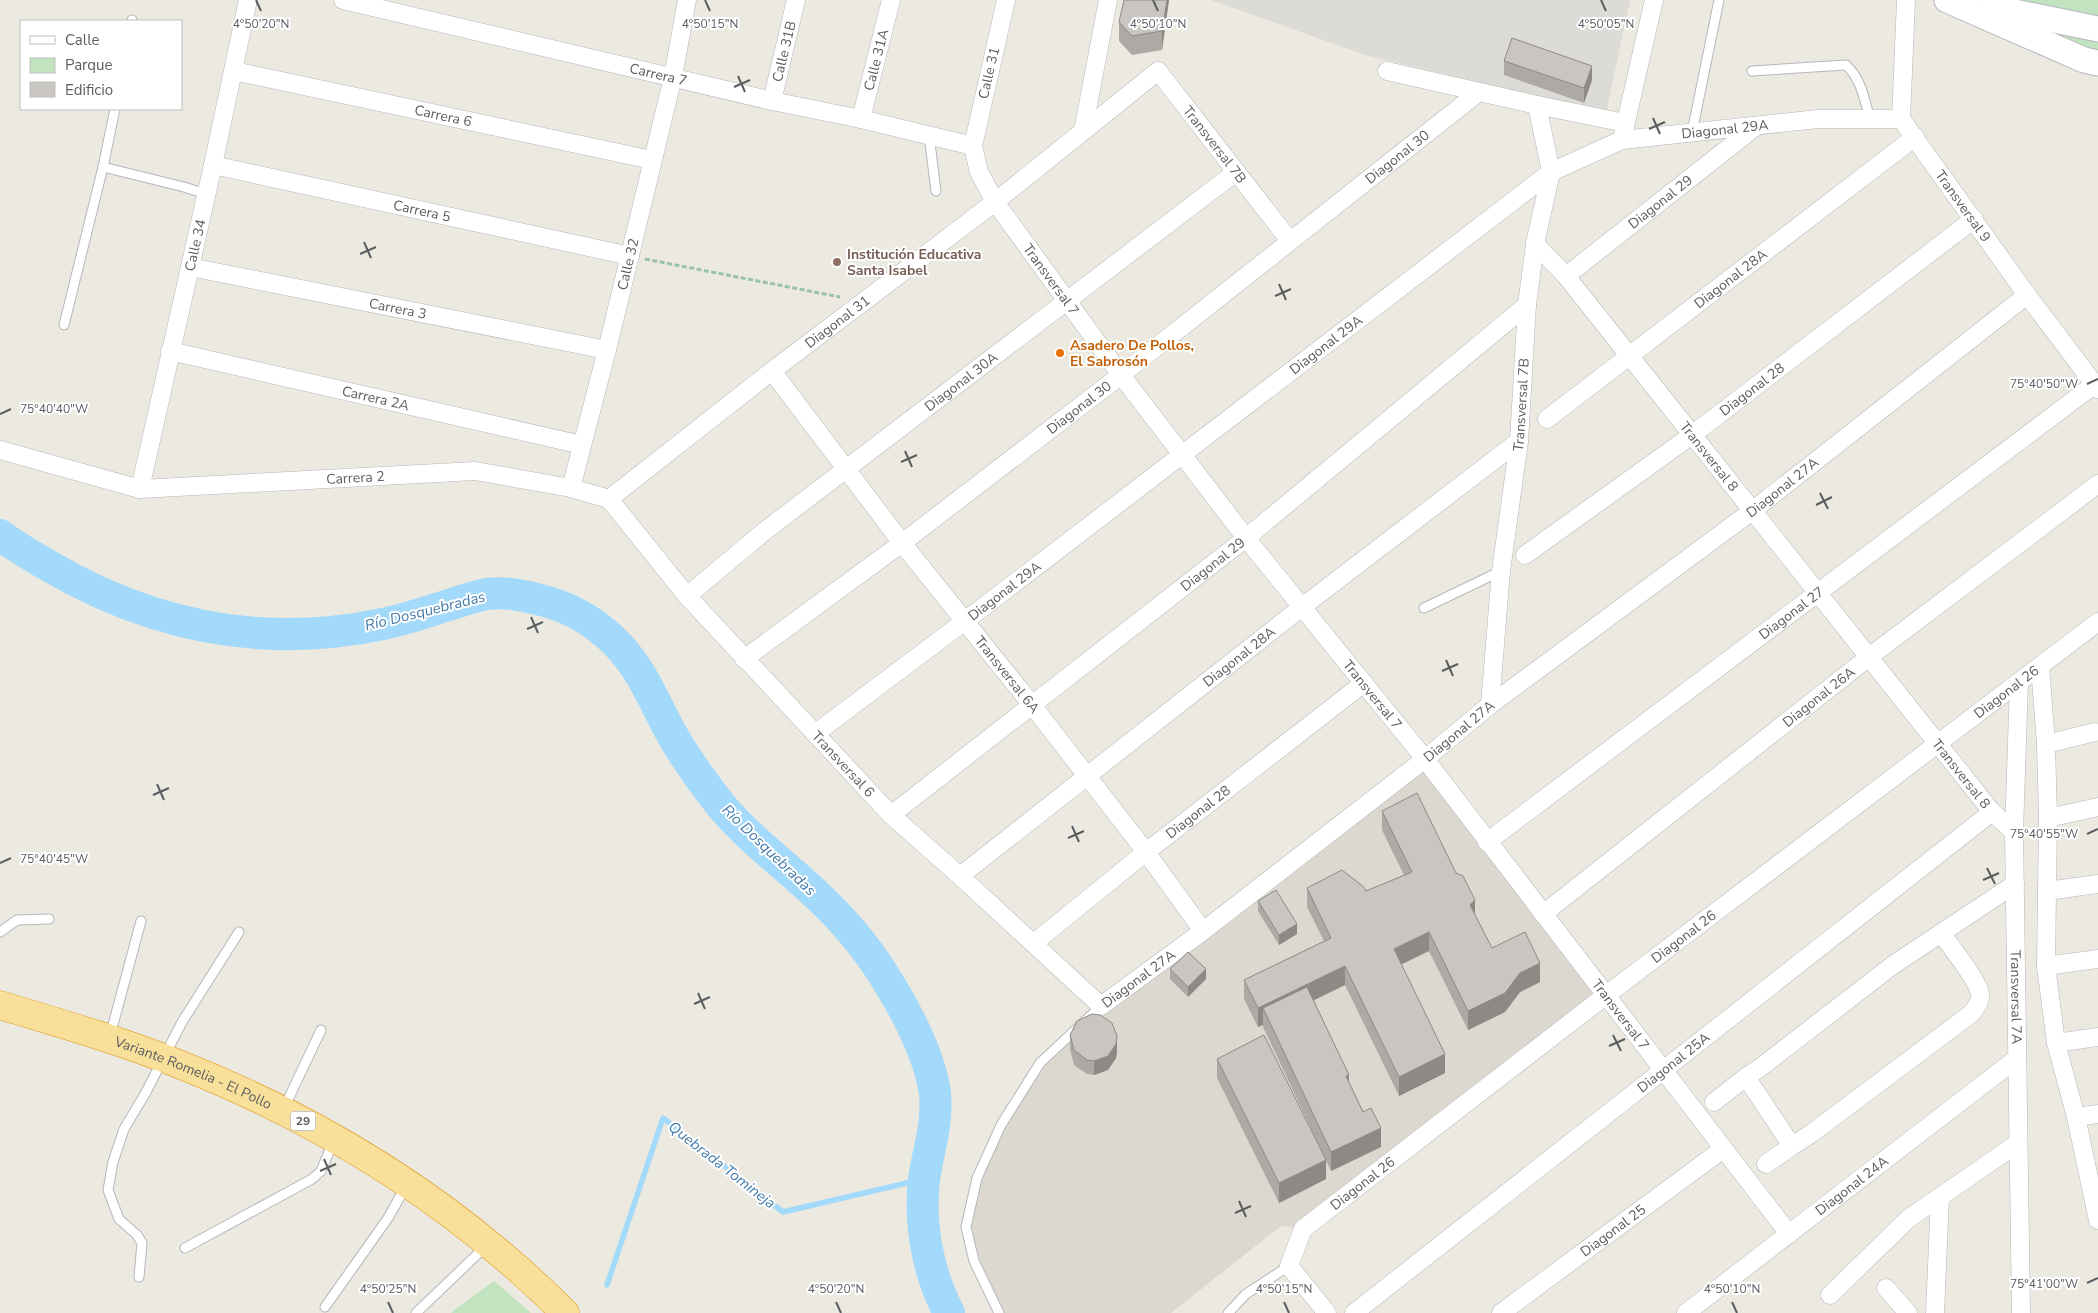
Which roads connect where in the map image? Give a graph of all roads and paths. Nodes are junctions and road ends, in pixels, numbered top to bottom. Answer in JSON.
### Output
{"nodes":[{"id":1,"x":248,"y":0,"type":"edge"},
{"id":2,"x":344,"y":0,"type":"edge"},
{"id":3,"x":687,"y":0,"type":"edge"},
{"id":4,"x":796,"y":0,"type":"edge"},
{"id":5,"x":891,"y":0,"type":"edge"},
{"id":6,"x":1006,"y":0,"type":"edge"},
{"id":7,"x":1108,"y":0,"type":"edge"},
{"id":8,"x":1654,"y":0,"type":"edge"},
{"id":9,"x":1719,"y":0,"type":"edge"},
{"id":10,"x":1906,"y":0,"type":"edge"},
{"id":11,"x":1947,"y":0,"type":"edge"},
{"id":12,"x":1958,"y":0,"type":"edge"},
{"id":13,"x":2098,"y":29,"type":"edge"},
{"id":14,"x":2098,"y":63,"type":"edge"},
{"id":15,"x":234,"y":71,"type":"junction"},
{"id":16,"x":1158,"y":71,"type":"joint"},
{"id":17,"x":1387,"y":71,"type":"dead end"},
{"id":18,"x":1752,"y":71,"type":"dead end"},
{"id":19,"x":673,"y":77,"type":"junction"},
{"id":20,"x":1479,"y":92,"type":"junction"},
{"id":21,"x":772,"y":101,"type":"junction"},
{"id":22,"x":1537,"y":105,"type":"junction"},
{"id":23,"x":115,"y":110,"type":"edge"},
{"id":24,"x":861,"y":119,"type":"junction"},
{"id":25,"x":1870,"y":119,"type":"junction"},
{"id":26,"x":1901,"y":119,"type":"junction"},
{"id":27,"x":1625,"y":123,"type":"junction"},
{"id":28,"x":1755,"y":127,"type":"junction"},
{"id":29,"x":1083,"y":131,"type":"junction"},
{"id":30,"x":1692,"y":132,"type":"junction"},
{"id":31,"x":929,"y":135,"type":"junction"},
{"id":32,"x":1914,"y":137,"type":"junction"},
{"id":33,"x":1622,"y":140,"type":"junction"},
{"id":34,"x":973,"y":146,"type":"junction"},
{"id":35,"x":652,"y":160,"type":"junction"},
{"id":36,"x":213,"y":165,"type":"junction"},
{"id":37,"x":103,"y":167,"type":"junction"},
{"id":38,"x":1236,"y":172,"type":"junction"},
{"id":39,"x":1552,"y":172,"type":"junction"},
{"id":40,"x":936,"y":190,"type":"dead end"},
{"id":41,"x":206,"y":194,"type":"junction"},
{"id":42,"x":995,"y":202,"type":"junction"},
{"id":43,"x":1974,"y":219,"type":"junction"},
{"id":44,"x":1290,"y":241,"type":"junction"},
{"id":45,"x":1535,"y":244,"type":"junction"},
{"id":46,"x":630,"y":256,"type":"junction"},
{"id":47,"x":190,"y":267,"type":"junction"},
{"id":48,"x":1566,"y":276,"type":"junction"},
{"id":49,"x":2026,"y":295,"type":"junction"},
{"id":50,"x":1066,"y":300,"type":"junction"},
{"id":51,"x":863,"y":302,"type":"junction"},
{"id":52,"x":1528,"y":305,"type":"junction"},
{"id":53,"x":64,"y":325,"type":"dead end"},
{"id":54,"x":607,"y":350,"type":"junction"},
{"id":55,"x":170,"y":351,"type":"junction"},
{"id":56,"x":1629,"y":356,"type":"junction"},
{"id":57,"x":772,"y":371,"type":"junction"},
{"id":58,"x":1121,"y":375,"type":"junction"},
{"id":59,"x":2096,"y":386,"type":"edge"},
{"id":60,"x":1547,"y":419,"type":"dead end"},
{"id":61,"x":1692,"y":435,"type":"junction"},
{"id":62,"x":1519,"y":441,"type":"junction"},
{"id":63,"x":582,"y":444,"type":"junction"},
{"id":64,"x":0,"y":450,"type":"edge"},
{"id":65,"x":1183,"y":453,"type":"junction"},
{"id":66,"x":847,"y":469,"type":"junction"},
{"id":67,"x":2098,"y":484,"type":"edge"},
{"id":68,"x":571,"y":488,"type":"junction"},
{"id":69,"x":140,"y":489,"type":"junction"},
{"id":70,"x":609,"y":499,"type":"junction"},
{"id":71,"x":1752,"y":511,"type":"junction"},
{"id":72,"x":1246,"y":538,"type":"junction"},
{"id":73,"x":902,"y":543,"type":"junction"},
{"id":74,"x":1525,"y":555,"type":"dead end"},
{"id":75,"x":1501,"y":571,"type":"junction"},
{"id":76,"x":1818,"y":593,"type":"junction"},
{"id":77,"x":687,"y":596,"type":"junction"},
{"id":78,"x":1302,"y":607,"type":"junction"},
{"id":79,"x":1424,"y":608,"type":"dead end"},
{"id":80,"x":965,"y":622,"type":"junction"},
{"id":81,"x":2098,"y":622,"type":"edge"},
{"id":82,"x":1869,"y":657,"type":"junction"},
{"id":83,"x":744,"y":659,"type":"junction"},
{"id":84,"x":2040,"y":666,"type":"junction"},
{"id":85,"x":2019,"y":682,"type":"junction"},
{"id":86,"x":1364,"y":683,"type":"junction"},
{"id":87,"x":1032,"y":705,"type":"junction"},
{"id":88,"x":1490,"y":705,"type":"junction"},
{"id":89,"x":2095,"y":732,"type":"dead end"},
{"id":90,"x":816,"y":733,"type":"junction"},
{"id":91,"x":1937,"y":744,"type":"junction"},
{"id":92,"x":2046,"y":744,"type":"junction"},
{"id":93,"x":1425,"y":759,"type":"junction"},
{"id":94,"x":1087,"y":776,"type":"junction"},
{"id":95,"x":2098,"y":807,"type":"edge"},
{"id":96,"x":1992,"y":812,"type":"junction"},
{"id":97,"x":891,"y":815,"type":"junction"},
{"id":98,"x":2048,"y":818,"type":"junction"},
{"id":99,"x":2014,"y":832,"type":"junction"},
{"id":100,"x":1488,"y":842,"type":"junction"},
{"id":101,"x":1146,"y":852,"type":"junction"},
{"id":102,"x":960,"y":876,"type":"junction"},
{"id":103,"x":2015,"y":884,"type":"junction"},
{"id":104,"x":2098,"y":884,"type":"edge"},
{"id":105,"x":2047,"y":891,"type":"junction"},
{"id":106,"x":1543,"y":914,"type":"junction"},
{"id":107,"x":49,"y":919,"type":"dead end"},
{"id":108,"x":141,"y":922,"type":"dead end"},
{"id":109,"x":1204,"y":931,"type":"junction"},
{"id":110,"x":0,"y":932,"type":"edge"},
{"id":111,"x":239,"y":932,"type":"dead end"},
{"id":112,"x":1941,"y":933,"type":"junction"},
{"id":113,"x":1034,"y":943,"type":"junction"},
{"id":114,"x":2098,"y":959,"type":"edge"},
{"id":115,"x":2046,"y":966,"type":"junction"},
{"id":116,"x":1605,"y":996,"type":"junction"},
{"id":117,"x":0,"y":1005,"type":"edge"},
{"id":118,"x":1101,"y":1006,"type":"junction"},
{"id":119,"x":321,"y":1030,"type":"dead end"},
{"id":120,"x":2098,"y":1037,"type":"edge"},
{"id":121,"x":109,"y":1039,"type":"junction"},
{"id":122,"x":2056,"y":1043,"type":"junction"},
{"id":123,"x":165,"y":1058,"type":"junction"},
{"id":124,"x":2016,"y":1059,"type":"junction"},
{"id":125,"x":1663,"y":1070,"type":"junction"},
{"id":126,"x":1746,"y":1077,"type":"junction"},
{"id":127,"x":1714,"y":1102,"type":"dead end"},
{"id":128,"x":283,"y":1111,"type":"junction"},
{"id":129,"x":2098,"y":1114,"type":"edge"},
{"id":130,"x":2076,"y":1117,"type":"junction"},
{"id":131,"x":335,"y":1138,"type":"junction"},
{"id":132,"x":2018,"y":1143,"type":"junction"},
{"id":133,"x":1792,"y":1146,"type":"junction"},
{"id":134,"x":1723,"y":1149,"type":"junction"},
{"id":135,"x":1766,"y":1164,"type":"dead end"},
{"id":136,"x":408,"y":1184,"type":"junction"},
{"id":137,"x":2095,"y":1193,"type":"edge"},
{"id":138,"x":1940,"y":1197,"type":"junction"},
{"id":139,"x":2098,"y":1220,"type":"edge"},
{"id":140,"x":1789,"y":1234,"type":"junction"},
{"id":141,"x":488,"y":1244,"type":"junction"},
{"id":142,"x":185,"y":1248,"type":"dead end"},
{"id":143,"x":1289,"y":1266,"type":"junction"},
{"id":144,"x":139,"y":1277,"type":"dead end"},
{"id":145,"x":1886,"y":1288,"type":"dead end"},
{"id":146,"x":1830,"y":1295,"type":"dead end"},
{"id":147,"x":325,"y":1307,"type":"dead end"},
{"id":148,"x":416,"y":1313,"type":"edge"},
{"id":149,"x":565,"y":1313,"type":"edge"},
{"id":150,"x":999,"y":1313,"type":"edge"},
{"id":151,"x":1228,"y":1313,"type":"edge"},
{"id":152,"x":1327,"y":1313,"type":"edge"},
{"id":153,"x":1354,"y":1313,"type":"edge"},
{"id":154,"x":1502,"y":1313,"type":"edge"},
{"id":155,"x":1686,"y":1313,"type":"edge"},
{"id":156,"x":1908,"y":1313,"type":"edge"},
{"id":157,"x":1935,"y":1313,"type":"edge"},
{"id":158,"x":2021,"y":1313,"type":"edge"}],
"edges":[{"from":1,"to":15,"type":"street","name":"Calle 34"},
{"from":2,"to":19,"type":"street","name":"Carrera 7"},
{"from":3,"to":19,"type":"street","name":"Calle 32"},
{"from":4,"to":21,"type":"street","name":"Calle 31B"},
{"from":5,"to":24,"type":"street","name":"Calle 31A"},
{"from":6,"to":34,"type":"street","name":"Calle 31"},
{"from":7,"to":29,"type":"street"},
{"from":8,"to":27,"type":"street"},
{"from":9,"to":30,"type":"lane"},
{"from":10,"to":26,"type":"street"},
{"from":11,"to":14,"type":"main road"},
{"from":12,"to":13,"type":"main road"},
{"from":15,"to":35,"type":"street","name":"Carrera 6"},
{"from":15,"to":36,"type":"street","name":"Calle 34"},
{"from":16,"to":29,"type":"street","name":"Diagonal 31"},
{"from":16,"to":38,"type":"street","name":"Transversal 7B"},
{"from":17,"to":20,"type":"street"},
{"from":18,"to":25,"type":"lane"},
{"from":19,"to":21,"type":"street","name":"Carrera 7"},
{"from":19,"to":35,"type":"street","name":"Calle 32"},
{"from":20,"to":22,"type":"street"},
{"from":20,"to":44,"type":"street","name":"Diagonal 30"},
{"from":21,"to":24,"type":"street","name":"Carrera 7"},
{"from":22,"to":27,"type":"street"},
{"from":22,"to":39,"type":"street","name":"Transversal 7B"},
{"from":23,"to":37,"type":"lane"},
{"from":24,"to":31,"type":"street","name":"Carrera 7"},
{"from":25,"to":26,"type":"street","name":"Diagonal 29A"},
{"from":25,"to":28,"type":"street","name":"Diagonal 29A"},
{"from":26,"to":32,"type":"street","name":"Transversal 9"},
{"from":27,"to":33,"type":"street"},
{"from":28,"to":30,"type":"street","name":"Diagonal 29A"},
{"from":28,"to":48,"type":"street","name":"Diagonal 29"},
{"from":29,"to":42,"type":"street","name":"Diagonal 31"},
{"from":30,"to":33,"type":"street","name":"Diagonal 29A"},
{"from":31,"to":34,"type":"street","name":"Carrera 7"},
{"from":31,"to":40,"type":"lane"},
{"from":32,"to":43,"type":"street","name":"Transversal 9"},
{"from":32,"to":56,"type":"street","name":"Diagonal 28A"},
{"from":33,"to":39,"type":"street","name":"Diagonal 29A"},
{"from":34,"to":42,"type":"street","name":"Transversal 7"},
{"from":35,"to":46,"type":"street","name":"Calle 32"},
{"from":36,"to":41,"type":"street","name":"Calle 34"},
{"from":36,"to":46,"type":"street","name":"Carrera 5"},
{"from":37,"to":41,"type":"lane"},
{"from":37,"to":53,"type":"lane"},
{"from":38,"to":44,"type":"street","name":"Transversal 7B"},
{"from":38,"to":50,"type":"street","name":"Diagonal 30A"},
{"from":39,"to":45,"type":"street","name":"Transversal 7B"},
{"from":39,"to":65,"type":"street","name":"Diagonal 29A"},
{"from":41,"to":47,"type":"street","name":"Calle 34"},
{"from":42,"to":50,"type":"street","name":"Transversal 7"},
{"from":42,"to":51,"type":"street","name":"Diagonal 31"},
{"from":43,"to":49,"type":"street","name":"Transversal 9"},
{"from":43,"to":61,"type":"street","name":"Diagonal 28"},
{"from":44,"to":58,"type":"street","name":"Diagonal 30"},
{"from":45,"to":48,"type":"street","name":"Transversal 8"},
{"from":45,"to":52,"type":"street","name":"Transversal 7B"},
{"from":46,"to":51,"type":"path"},
{"from":46,"to":54,"type":"street","name":"Calle 32"},
{"from":47,"to":54,"type":"street","name":"Carrera 3"},
{"from":47,"to":55,"type":"street","name":"Calle 34"},
{"from":48,"to":56,"type":"street","name":"Transversal 8"},
{"from":49,"to":59,"type":"street","name":"Transversal 9"},
{"from":49,"to":71,"type":"street","name":"Diagonal 27A"},
{"from":50,"to":58,"type":"street","name":"Transversal 7"},
{"from":50,"to":66,"type":"street","name":"Diagonal 30A"},
{"from":51,"to":57,"type":"street","name":"Diagonal 31"},
{"from":52,"to":62,"type":"street","name":"Transversal 7B"},
{"from":52,"to":72,"type":"street","name":"Diagonal 29"},
{"from":54,"to":63,"type":"street","name":"Calle 32"},
{"from":55,"to":63,"type":"street","name":"Carrera 2A"},
{"from":55,"to":69,"type":"street","name":"Calle 34"},
{"from":56,"to":60,"type":"street","name":"Diagonal 28A"},
{"from":56,"to":61,"type":"street","name":"Transversal 8"},
{"from":57,"to":66,"type":"street","name":"Transversal 6A"},
{"from":57,"to":70,"type":"street","name":"Diagonal 31"},
{"from":58,"to":65,"type":"street","name":"Transversal 7"},
{"from":58,"to":73,"type":"street","name":"Diagonal 30"},
{"from":59,"to":76,"type":"street","name":"Diagonal 27"},
{"from":61,"to":71,"type":"street","name":"Transversal 8"},
{"from":61,"to":74,"type":"street","name":"Diagonal 28"},
{"from":62,"to":75,"type":"street","name":"Transversal 7B"},
{"from":62,"to":78,"type":"street","name":"Diagonal 28A"},
{"from":63,"to":68,"type":"street","name":"Calle 32"},
{"from":64,"to":69,"type":"street","name":"Carrera 2"},
{"from":65,"to":72,"type":"street","name":"Transversal 7"},
{"from":65,"to":80,"type":"street","name":"Diagonal 29A"},
{"from":66,"to":73,"type":"street","name":"Transversal 6A"},
{"from":66,"to":77,"type":"street","name":"Diagonal 30A"},
{"from":67,"to":82,"type":"street","name":"Diagonal 26A"},
{"from":68,"to":69,"type":"street","name":"Carrera 2"},
{"from":68,"to":70,"type":"street"},
{"from":70,"to":77,"type":"street","name":"Transversal 6"},
{"from":71,"to":76,"type":"street","name":"Transversal 8"},
{"from":71,"to":88,"type":"street","name":"Diagonal 27A"},
{"from":72,"to":78,"type":"street","name":"Transversal 7"},
{"from":72,"to":87,"type":"street","name":"Diagonal 29"},
{"from":73,"to":80,"type":"street","name":"Transversal 6A"},
{"from":73,"to":83,"type":"street","name":"Diagonal 30"},
{"from":75,"to":79,"type":"lane"},
{"from":75,"to":88,"type":"street","name":"Transversal 7B"},
{"from":76,"to":82,"type":"street","name":"Transversal 8"},
{"from":76,"to":100,"type":"street","name":"Diagonal 27"},
{"from":77,"to":83,"type":"street","name":"Transversal 6"},
{"from":78,"to":86,"type":"street","name":"Transversal 7"},
{"from":78,"to":94,"type":"street","name":"Diagonal 28A"},
{"from":80,"to":87,"type":"street","name":"Transversal 6A"},
{"from":80,"to":90,"type":"street","name":"Diagonal 29A"},
{"from":81,"to":84,"type":"street","name":"Diagonal 26"},
{"from":82,"to":91,"type":"street","name":"Transversal 8"},
{"from":82,"to":106,"type":"street","name":"Diagonal 26A"},
{"from":83,"to":90,"type":"street","name":"Transversal 6"},
{"from":84,"to":85,"type":"street","name":"Diagonal 26"},
{"from":84,"to":92,"type":"street"},
{"from":85,"to":91,"type":"street","name":"Diagonal 26"},
{"from":85,"to":99,"type":"street","name":"Transversal 7A"},
{"from":86,"to":93,"type":"street","name":"Transversal 7"},
{"from":86,"to":101,"type":"street","name":"Diagonal 28"},
{"from":87,"to":94,"type":"street","name":"Transversal 6A"},
{"from":87,"to":97,"type":"street","name":"Diagonal 29"},
{"from":88,"to":93,"type":"street","name":"Diagonal 27A"},
{"from":89,"to":92,"type":"street"},
{"from":90,"to":97,"type":"street","name":"Transversal 6"},
{"from":91,"to":96,"type":"street","name":"Transversal 8"},
{"from":91,"to":116,"type":"street","name":"Diagonal 26"},
{"from":92,"to":98,"type":"street"},
{"from":93,"to":100,"type":"street","name":"Transversal 7"},
{"from":93,"to":109,"type":"street","name":"Diagonal 27A"},
{"from":94,"to":101,"type":"street","name":"Transversal 6A"},
{"from":94,"to":102,"type":"street","name":"Diagonal 28A"},
{"from":95,"to":98,"type":"street"},
{"from":96,"to":99,"type":"street","name":"Transversal 8"},
{"from":96,"to":125,"type":"street","name":"Diagonal 25A"},
{"from":97,"to":102,"type":"street","name":"Transversal 6"},
{"from":98,"to":105,"type":"street"},
{"from":99,"to":103,"type":"street","name":"Transversal 7A"},
{"from":100,"to":106,"type":"street","name":"Transversal 7"},
{"from":101,"to":109,"type":"street","name":"Transversal 6A"},
{"from":101,"to":113,"type":"street","name":"Diagonal 28"},
{"from":102,"to":113,"type":"street","name":"Transversal 6"},
{"from":103,"to":112,"type":"street"},
{"from":103,"to":124,"type":"street","name":"Transversal 7A"},
{"from":104,"to":105,"type":"street"},
{"from":105,"to":115,"type":"street"},
{"from":106,"to":116,"type":"street","name":"Transversal 7"},
{"from":107,"to":110,"type":"lane"},
{"from":108,"to":121,"type":"lane"},
{"from":109,"to":118,"type":"street","name":"Diagonal 27A"},
{"from":111,"to":123,"type":"lane"},
{"from":112,"to":126,"type":"street"},
{"from":112,"to":133,"type":"street"},
{"from":113,"to":118,"type":"street","name":"Transversal 6"},
{"from":114,"to":115,"type":"street"},
{"from":115,"to":122,"type":"street"},
{"from":116,"to":125,"type":"street","name":"Transversal 7"},
{"from":116,"to":143,"type":"street","name":"Diagonal 26"},
{"from":117,"to":121,"type":"highway","name":"Variante Romelia - El Pollo","number":"29"},
{"from":118,"to":150,"type":"lane","name":"Diagonal 27A"},
{"from":119,"to":128,"type":"lane"},
{"from":120,"to":122,"type":"street"},
{"from":121,"to":123,"type":"highway","name":"Variante Romelia - El Pollo","number":"29"},
{"from":122,"to":130,"type":"street"},
{"from":123,"to":128,"type":"highway","name":"Variante Romelia - El Pollo","number":"29"},
{"from":123,"to":144,"type":"lane"},
{"from":124,"to":132,"type":"street","name":"Transversal 7A"},
{"from":124,"to":140,"type":"street","name":"Diagonal 24A"},
{"from":125,"to":134,"type":"street","name":"Transversal 7"},
{"from":125,"to":153,"type":"street","name":"Diagonal 25A"},
{"from":126,"to":127,"type":"street"},
{"from":126,"to":133,"type":"street"},
{"from":128,"to":131,"type":"highway","name":"Variante Romelia - El Pollo","number":"29"},
{"from":129,"to":130,"type":"street"},
{"from":130,"to":137,"type":"street"},
{"from":131,"to":136,"type":"highway","name":"Variante Romelia - El Pollo","number":"29"},
{"from":131,"to":142,"type":"lane"},
{"from":132,"to":138,"type":"street"},
{"from":132,"to":158,"type":"street","name":"Transversal 7A"},
{"from":133,"to":135,"type":"street"},
{"from":134,"to":140,"type":"street","name":"Transversal 7"},
{"from":134,"to":154,"type":"street","name":"Diagonal 25"},
{"from":136,"to":141,"type":"highway","name":"Variante Romelia - El Pollo","number":"29"},
{"from":136,"to":147,"type":"lane"},
{"from":137,"to":139,"type":"street"},
{"from":138,"to":146,"type":"street"},
{"from":138,"to":157,"type":"street"},
{"from":140,"to":155,"type":"street","name":"Diagonal 24A"},
{"from":141,"to":148,"type":"lane"},
{"from":141,"to":149,"type":"highway","name":"Variante Romelia - El Pollo","number":"29"},
{"from":143,"to":151,"type":"lane"},
{"from":143,"to":152,"type":"street"},
{"from":145,"to":156,"type":"street"}]}
